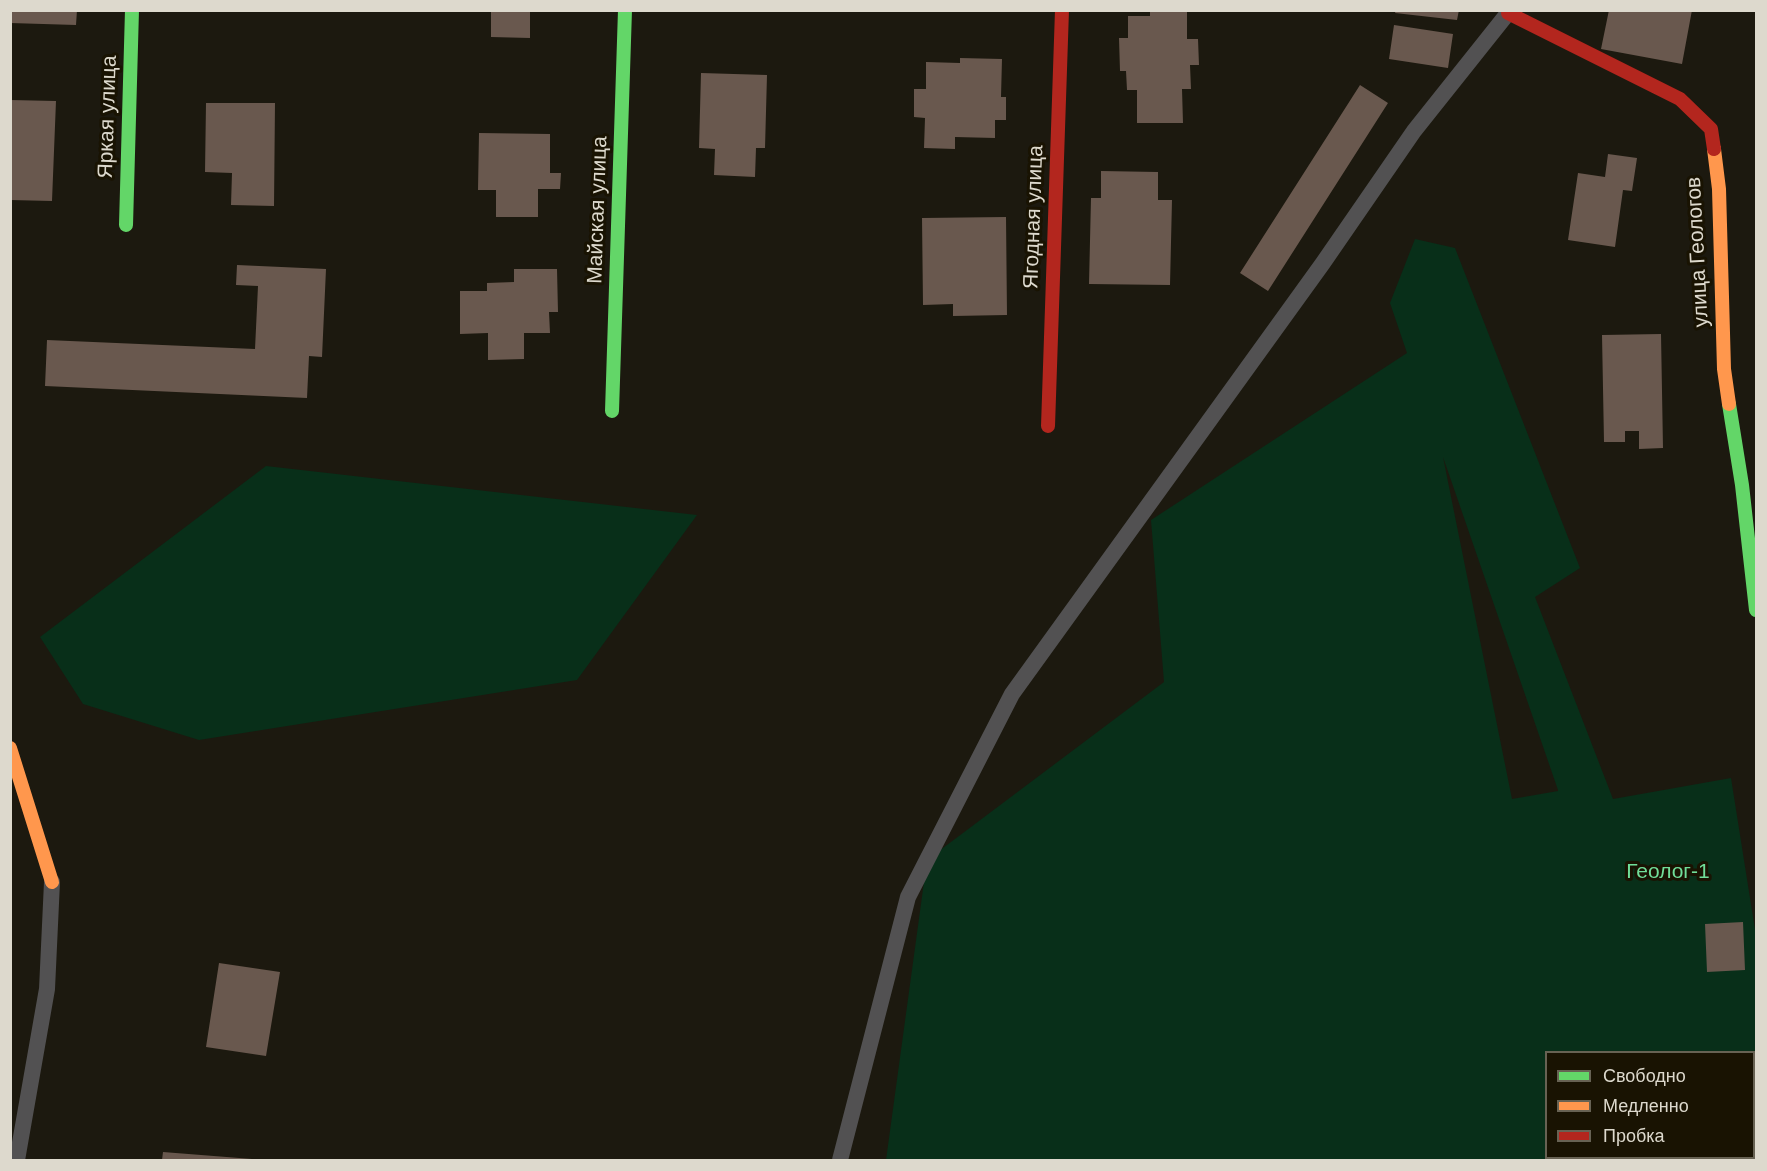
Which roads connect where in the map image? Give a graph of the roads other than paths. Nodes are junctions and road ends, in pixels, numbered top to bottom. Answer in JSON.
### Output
{"nodes":[{"id":1,"x":132,"y":10,"type":"edge"},
{"id":2,"x":625,"y":10,"type":"edge"},
{"id":3,"x":1062,"y":10,"type":"edge"},
{"id":4,"x":1509,"y":12,"type":"edge"},
{"id":5,"x":126,"y":225,"type":"dead end"},
{"id":6,"x":612,"y":411,"type":"dead end"},
{"id":7,"x":1048,"y":426,"type":"dead end"},
{"id":8,"x":1756,"y":610,"type":"edge"},
{"id":9,"x":10,"y":748,"type":"edge"},
{"id":10,"x":52,"y":882,"type":"joint"},
{"id":11,"x":17,"y":1161,"type":"edge"},
{"id":12,"x":840,"y":1161,"type":"edge"}],
"edges":[{"from":1,"to":5,"type":"street","name":"Яркая улица"},
{"from":2,"to":6,"type":"street","name":"Майская улица"},
{"from":3,"to":7,"type":"street","name":"Ягодная улица"},
{"from":4,"to":8,"type":"street","name":"улица Геологов"},
{"from":4,"to":12,"type":"lane"},
{"from":9,"to":10,"type":"street"},
{"from":10,"to":11,"type":"lane"}]}
